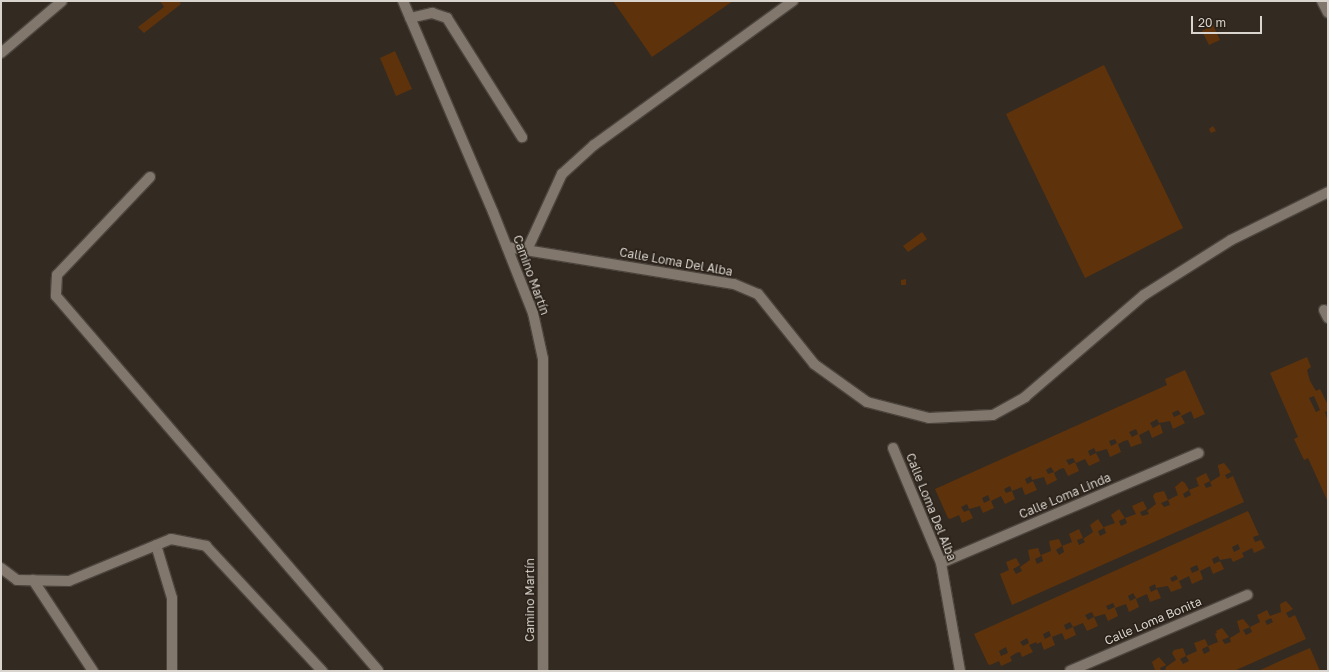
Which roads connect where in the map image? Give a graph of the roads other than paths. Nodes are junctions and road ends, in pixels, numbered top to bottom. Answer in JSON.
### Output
{"nodes":[{"id":1,"x":62,"y":1,"type":"edge"},
{"id":2,"x":793,"y":1,"type":"edge"},
{"id":3,"x":1322,"y":1,"type":"edge"},
{"id":4,"x":402,"y":2,"type":"edge"},
{"id":5,"x":1328,"y":13,"type":"edge"},
{"id":6,"x":410,"y":18,"type":"junction"},
{"id":7,"x":1,"y":53,"type":"edge"},
{"id":8,"x":522,"y":137,"type":"dead end"},
{"id":9,"x":150,"y":177,"type":"dead end"},
{"id":10,"x":1328,"y":192,"type":"edge"},
{"id":11,"x":507,"y":247,"type":"junction"},
{"id":12,"x":527,"y":250,"type":"junction"},
{"id":13,"x":892,"y":448,"type":"dead end"},
{"id":14,"x":1199,"y":453,"type":"dead end"},
{"id":15,"x":156,"y":545,"type":"junction"},
{"id":16,"x":941,"y":563,"type":"junction"},
{"id":17,"x":1,"y":568,"type":"edge"},
{"id":18,"x":33,"y":580,"type":"junction"},
{"id":19,"x":1247,"y":595,"type":"dead end"},
{"id":20,"x":93,"y":671,"type":"edge"},
{"id":21,"x":172,"y":671,"type":"edge"},
{"id":22,"x":322,"y":671,"type":"edge"},
{"id":23,"x":378,"y":671,"type":"edge"},
{"id":24,"x":543,"y":671,"type":"edge"},
{"id":25,"x":960,"y":671,"type":"edge"},
{"id":26,"x":1070,"y":671,"type":"edge"}],
"edges":[{"from":1,"to":7,"type":"street"},
{"from":2,"to":12,"type":"street"},
{"from":3,"to":5,"type":"street"},
{"from":4,"to":6,"type":"street","name":"Camino Martín"},
{"from":6,"to":8,"type":"street"},
{"from":6,"to":11,"type":"street","name":"Camino Martín"},
{"from":9,"to":23,"type":"street"},
{"from":10,"to":12,"type":"street","name":"Calle Loma Del Alba"},
{"from":11,"to":12,"type":"street","name":"Calle Loma Del Alba"},
{"from":11,"to":24,"type":"street","name":"Camino Martín"},
{"from":13,"to":16,"type":"street","name":"Calle Loma Del Alba"},
{"from":14,"to":16,"type":"street","name":"Calle Loma Linda"},
{"from":15,"to":18,"type":"street"},
{"from":15,"to":21,"type":"street"},
{"from":15,"to":22,"type":"street"},
{"from":16,"to":25,"type":"street","name":"Calle Loma Del Alba"},
{"from":17,"to":18,"type":"street"},
{"from":18,"to":20,"type":"street"},
{"from":19,"to":26,"type":"street","name":"Calle Loma Bonita"}]}
